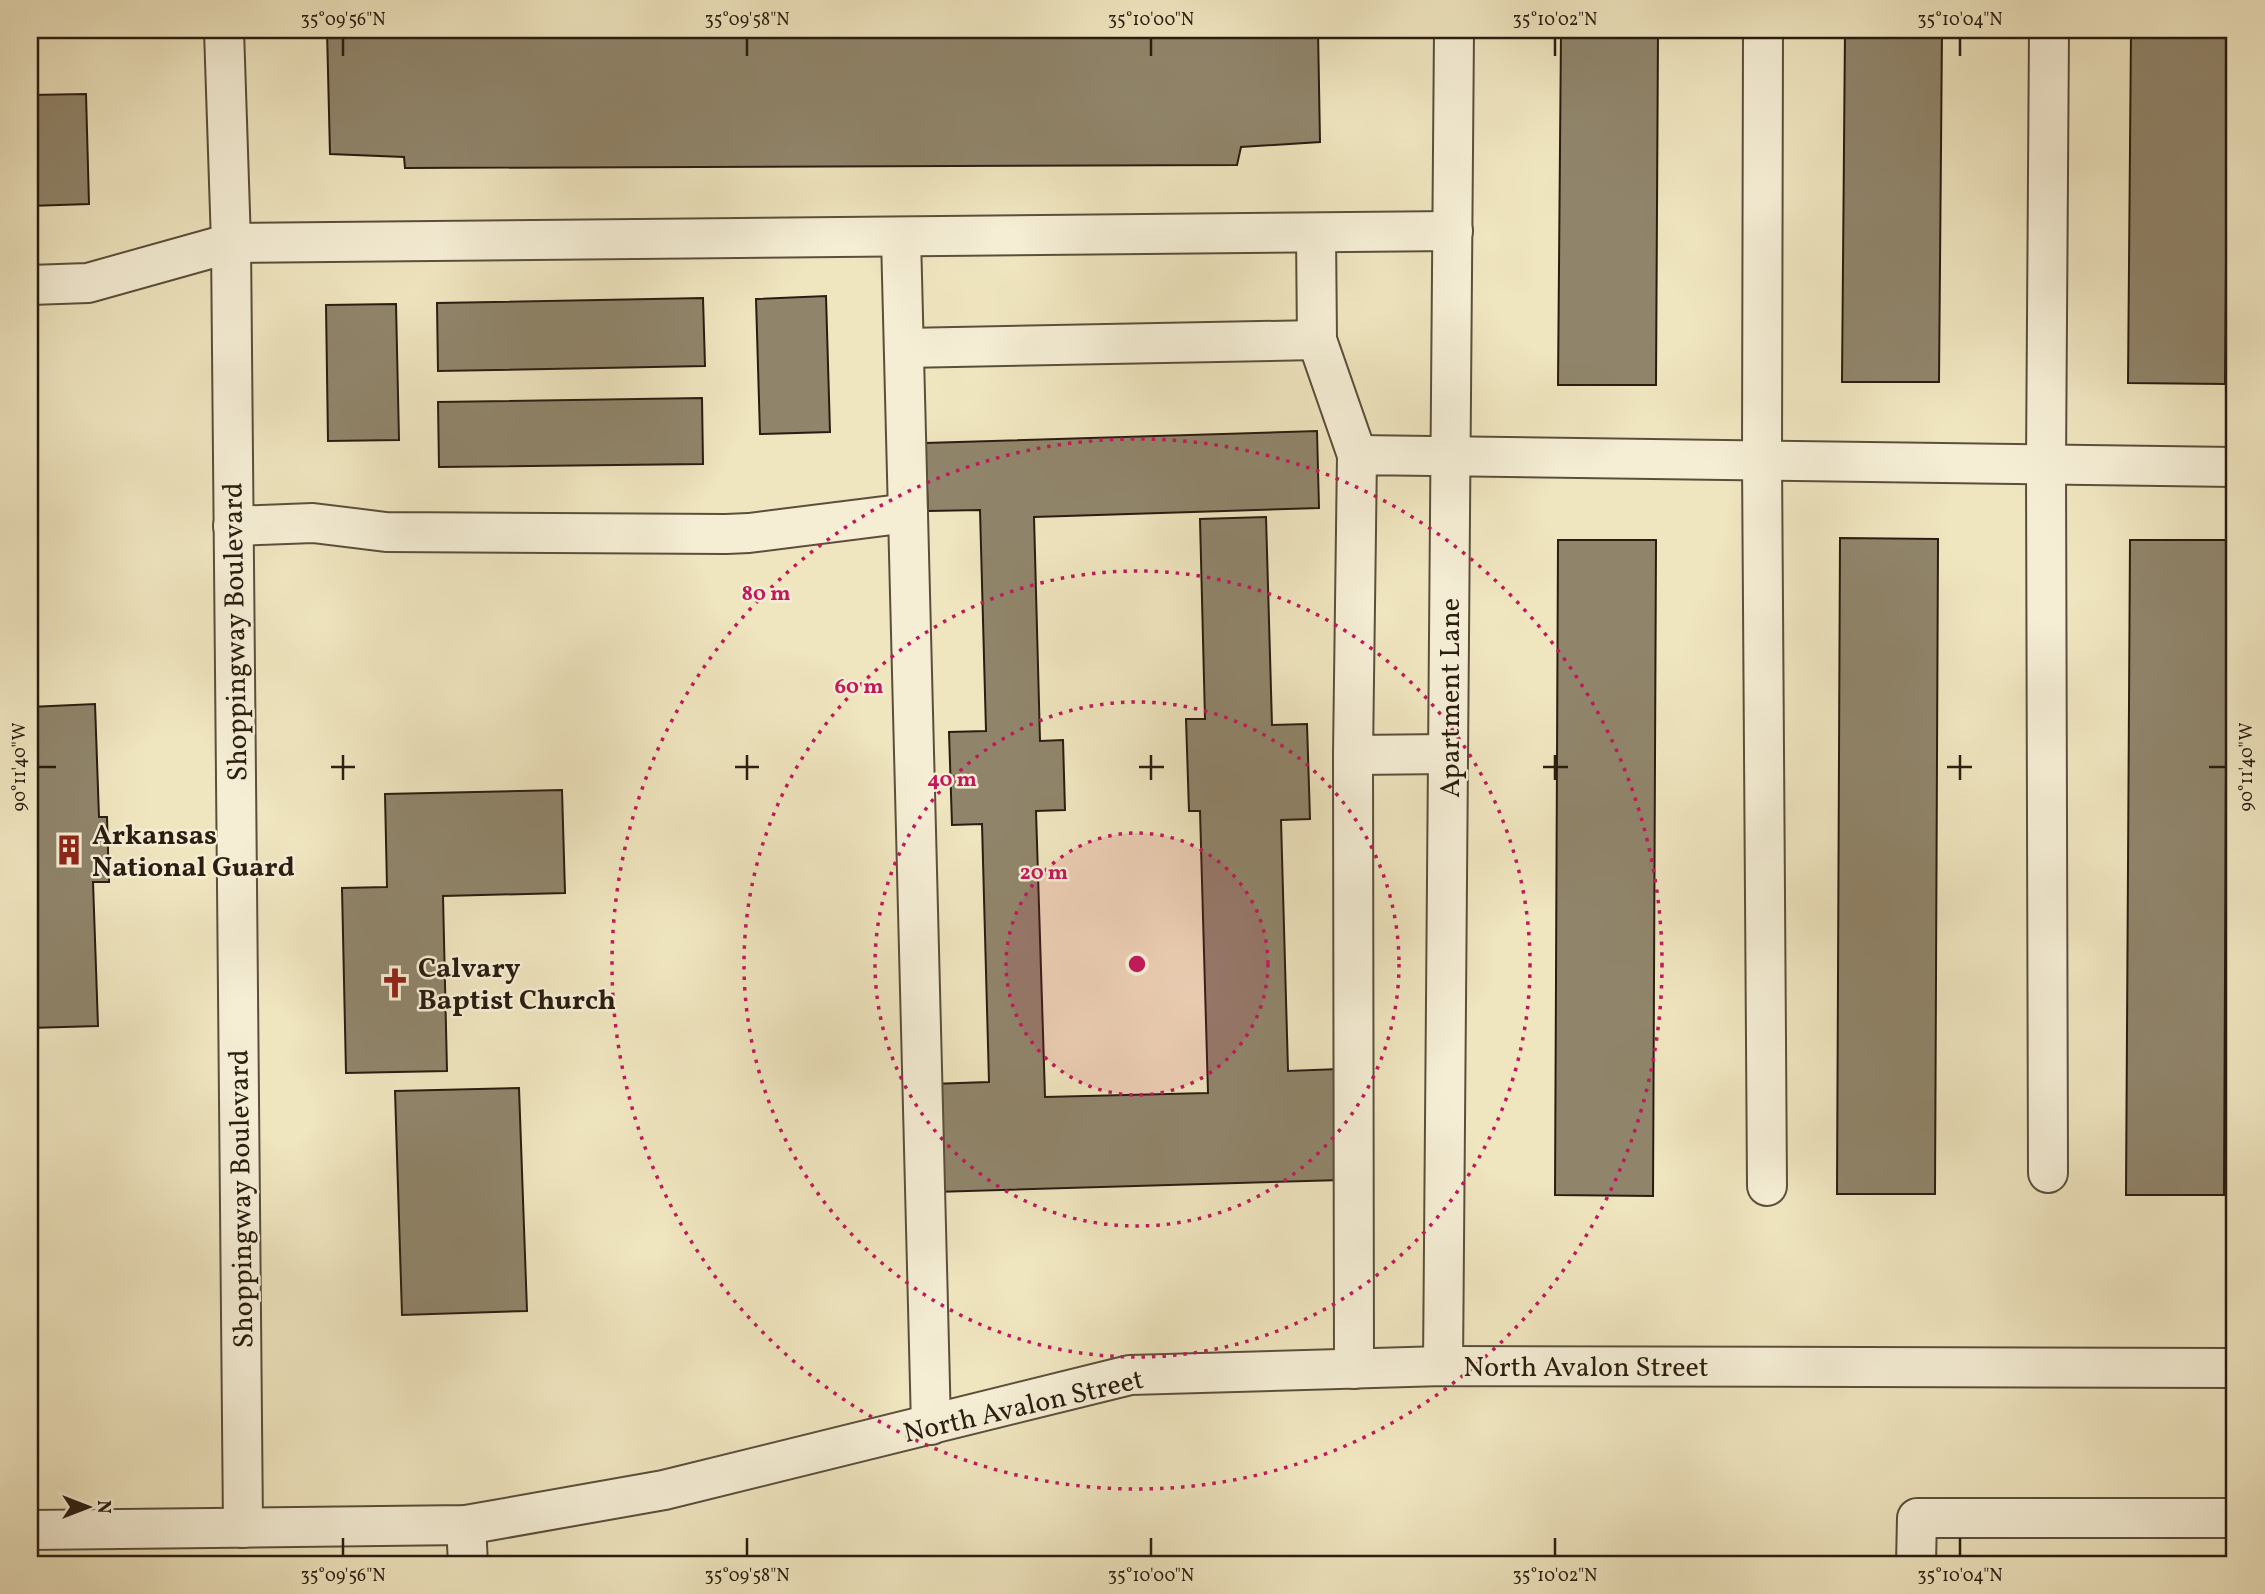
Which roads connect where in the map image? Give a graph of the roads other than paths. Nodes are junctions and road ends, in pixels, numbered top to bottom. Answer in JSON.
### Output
{"nodes":[{"id":1,"x":224,"y":30,"type":"edge"},
{"id":2,"x":1454,"y":30,"type":"edge"},
{"id":3,"x":1763,"y":30,"type":"edge"},
{"id":4,"x":2049,"y":30,"type":"edge"},
{"id":5,"x":1453,"y":231,"type":"junction"},
{"id":6,"x":1316,"y":233,"type":"junction"},
{"id":7,"x":901,"y":237,"type":"junction"},
{"id":8,"x":231,"y":243,"type":"junction"},
{"id":9,"x":30,"y":285,"type":"edge"},
{"id":10,"x":1317,"y":340,"type":"junction"},
{"id":11,"x":904,"y":348,"type":"junction"},
{"id":12,"x":1357,"y":455,"type":"junction"},
{"id":13,"x":1451,"y":455,"type":"junction"},
{"id":14,"x":1762,"y":460,"type":"junction"},
{"id":15,"x":2046,"y":464,"type":"junction"},
{"id":16,"x":2235,"y":467,"type":"edge"},
{"id":17,"x":908,"y":513,"type":"junction"},
{"id":18,"x":233,"y":526,"type":"junction"},
{"id":19,"x":1448,"y":754,"type":"junction"},
{"id":20,"x":1353,"y":755,"type":"junction"},
{"id":21,"x":2048,"y":1173,"type":"dead end"},
{"id":22,"x":1767,"y":1186,"type":"dead end"},
{"id":23,"x":1443,"y":1366,"type":"junction"},
{"id":24,"x":2235,"y":1368,"type":"edge"},
{"id":25,"x":1354,"y":1369,"type":"junction"},
{"id":26,"x":931,"y":1425,"type":"junction"},
{"id":27,"x":2235,"y":1518,"type":"edge"},
{"id":28,"x":466,"y":1525,"type":"junction"},
{"id":29,"x":243,"y":1528,"type":"junction"},
{"id":30,"x":30,"y":1530,"type":"edge"},
{"id":31,"x":468,"y":1564,"type":"edge"},
{"id":32,"x":1916,"y":1564,"type":"edge"}],
"edges":[{"from":1,"to":8,"type":"street","name":"Shoppingway Boulevard"},
{"from":2,"to":5,"type":"street","name":"Apartment Lane"},
{"from":3,"to":14,"type":"street"},
{"from":4,"to":15,"type":"street"},
{"from":5,"to":6,"type":"street"},
{"from":5,"to":13,"type":"street","name":"Apartment Lane"},
{"from":6,"to":7,"type":"street"},
{"from":6,"to":10,"type":"street"},
{"from":7,"to":8,"type":"street"},
{"from":7,"to":11,"type":"street"},
{"from":8,"to":9,"type":"street"},
{"from":8,"to":18,"type":"street","name":"Shoppingway Boulevard"},
{"from":10,"to":11,"type":"street"},
{"from":10,"to":12,"type":"street"},
{"from":11,"to":17,"type":"street"},
{"from":12,"to":13,"type":"street"},
{"from":12,"to":20,"type":"street"},
{"from":13,"to":14,"type":"street"},
{"from":13,"to":19,"type":"street","name":"Apartment Lane"},
{"from":14,"to":15,"type":"street"},
{"from":14,"to":22,"type":"street"},
{"from":15,"to":16,"type":"street"},
{"from":15,"to":21,"type":"street"},
{"from":17,"to":18,"type":"street"},
{"from":17,"to":26,"type":"street"},
{"from":18,"to":29,"type":"street","name":"Shoppingway Boulevard"},
{"from":19,"to":20,"type":"street"},
{"from":19,"to":23,"type":"street","name":"Apartment Lane"},
{"from":20,"to":25,"type":"street"},
{"from":23,"to":24,"type":"street","name":"North Avalon Street"},
{"from":23,"to":25,"type":"street","name":"North Avalon Street"},
{"from":25,"to":26,"type":"street","name":"North Avalon Street"},
{"from":26,"to":28,"type":"street","name":"North Avalon Street"},
{"from":27,"to":32,"type":"street"},
{"from":28,"to":29,"type":"street","name":"North Avalon Street"},
{"from":28,"to":31,"type":"street"},
{"from":29,"to":30,"type":"street","name":"North Avalon Street"}]}
